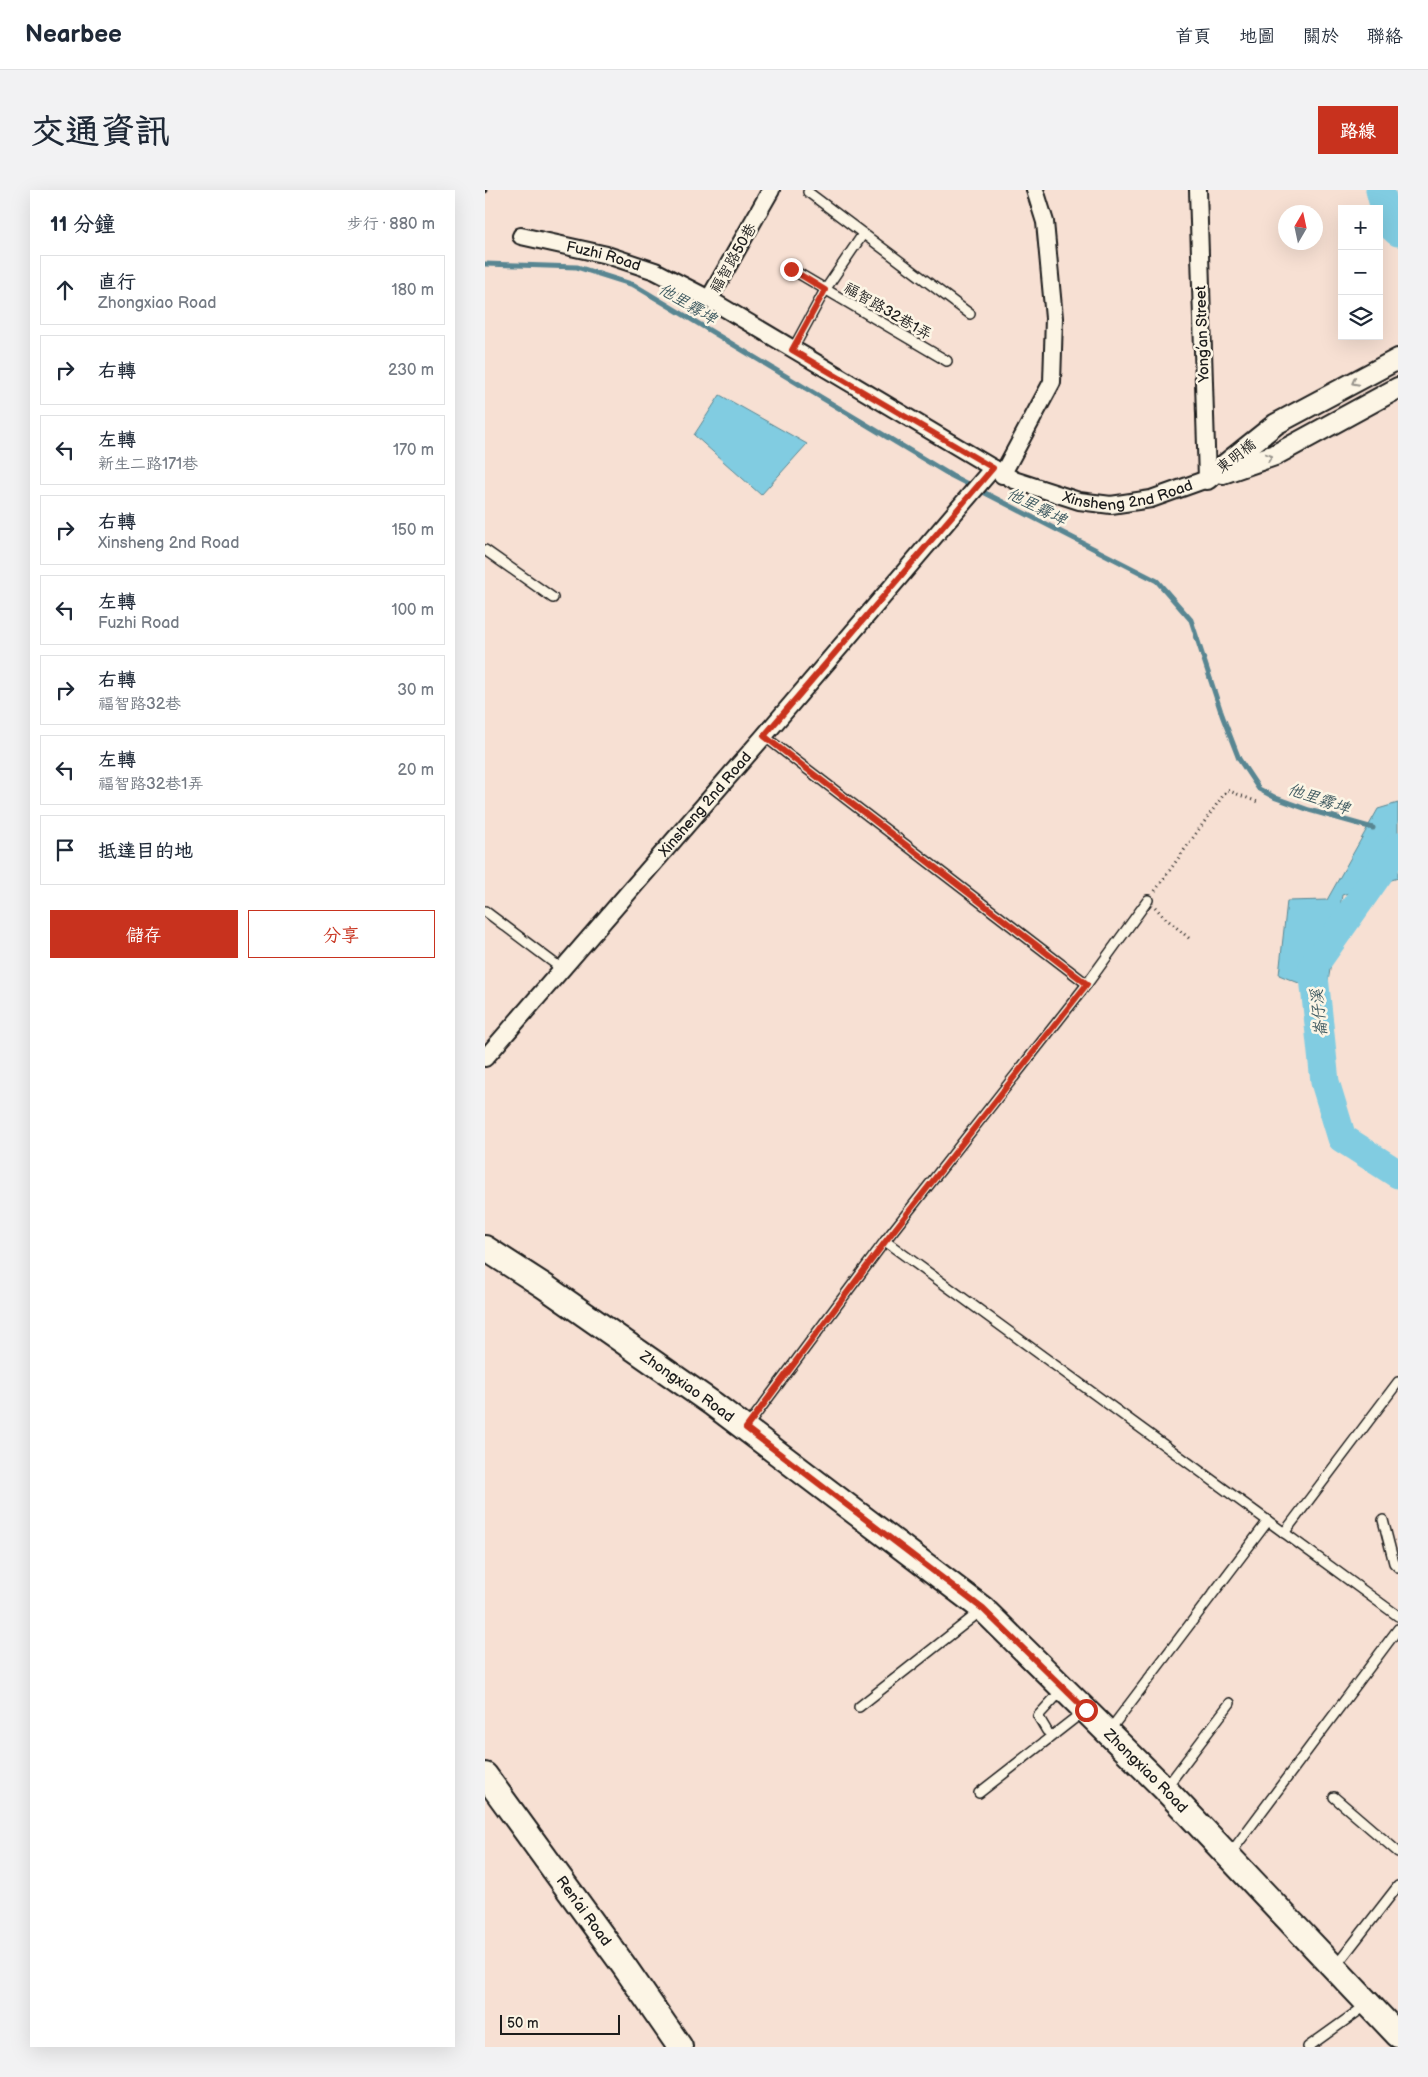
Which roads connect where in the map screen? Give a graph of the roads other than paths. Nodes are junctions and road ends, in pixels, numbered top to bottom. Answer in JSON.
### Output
{"nodes":[{"id":1,"x":771,"y":190,"type":"edge"},
{"id":2,"x":1035,"y":190,"type":"edge"},
{"id":3,"x":1198,"y":190,"type":"edge"},
{"id":4,"x":808,"y":192,"type":"dead end"},
{"id":5,"x":863,"y":234,"type":"junction"},
{"id":6,"x":521,"y":236,"type":"dead end"},
{"id":7,"x":791,"y":269,"type":"dead end"},
{"id":8,"x":825,"y":290,"type":"junction"},
{"id":9,"x":709,"y":299,"type":"junction"},
{"id":10,"x":970,"y":314,"type":"dead end"},
{"id":11,"x":793,"y":349,"type":"junction"},
{"id":12,"x":1398,"y":360,"type":"edge"},
{"id":13,"x":947,"y":361,"type":"dead end"},
{"id":14,"x":1398,"y":388,"type":"edge"},
{"id":15,"x":998,"y":471,"type":"junction"},
{"id":16,"x":1207,"y":479,"type":"junction"},
{"id":17,"x":485,"y":550,"type":"edge"},
{"id":18,"x":553,"y":598,"type":"dead end"},
{"id":19,"x":764,"y":736,"type":"junction"},
{"id":20,"x":1149,"y":900,"type":"road end"},
{"id":21,"x":485,"y":911,"type":"edge"},
{"id":22,"x":562,"y":969,"type":"junction"},
{"id":23,"x":1087,"y":984,"type":"junction"},
{"id":24,"x":485,"y":1058,"type":"edge"},
{"id":25,"x":885,"y":1242,"type":"junction"},
{"id":26,"x":485,"y":1248,"type":"edge"},
{"id":27,"x":1398,"y":1382,"type":"edge"},
{"id":28,"x":746,"y":1428,"type":"junction"},
{"id":29,"x":1383,"y":1520,"type":"dead end"},
{"id":30,"x":1268,"y":1521,"type":"junction"},
{"id":31,"x":1285,"y":1533,"type":"junction"},
{"id":32,"x":1398,"y":1567,"type":"edge"},
{"id":33,"x":983,"y":1609,"type":"junction"},
{"id":34,"x":1398,"y":1616,"type":"edge"},
{"id":35,"x":1398,"y":1629,"type":"edge"},
{"id":36,"x":1064,"y":1688,"type":"junction"},
{"id":37,"x":1230,"y":1703,"type":"dead end"},
{"id":38,"x":859,"y":1707,"type":"dead end"},
{"id":39,"x":1086,"y":1710,"type":"junction"},
{"id":40,"x":1047,"y":1730,"type":"dead end"},
{"id":41,"x":1108,"y":1732,"type":"junction"},
{"id":42,"x":485,"y":1775,"type":"edge"},
{"id":43,"x":1165,"y":1789,"type":"junction"},
{"id":44,"x":979,"y":1793,"type":"dead end"},
{"id":45,"x":1333,"y":1797,"type":"dead end"},
{"id":46,"x":1398,"y":1852,"type":"edge"},
{"id":47,"x":1228,"y":1857,"type":"junction"},
{"id":48,"x":1398,"y":1886,"type":"edge"},
{"id":49,"x":1335,"y":1967,"type":"junction"},
{"id":50,"x":1369,"y":2004,"type":"junction"},
{"id":51,"x":1398,"y":2035,"type":"edge"},
{"id":52,"x":680,"y":2047,"type":"edge"},
{"id":53,"x":1308,"y":2047,"type":"edge"}],
"edges":[{"from":1,"to":9,"type":"street","name":"福智路50巷"},
{"from":2,"to":15,"type":"street"},
{"from":3,"to":16,"type":"street","name":"Yong’an Street"},
{"from":4,"to":5,"type":"lane"},
{"from":5,"to":8,"type":"lane"},
{"from":5,"to":10,"type":"lane"},
{"from":6,"to":9,"type":"street","name":"Fuzhi Road"},
{"from":7,"to":8,"type":"lane","name":"福智路32巷1弄"},
{"from":8,"to":11,"type":"lane"},
{"from":8,"to":13,"type":"lane","name":"福智路32巷1弄"},
{"from":9,"to":11,"type":"street","name":"Fuzhi Road"},
{"from":11,"to":15,"type":"street","name":"Fuzhi Road"},
{"from":12,"to":16,"type":"street","name":"東明橋","one_way":true},
{"from":16,"to":14,"type":"street","name":"東明橋","one_way":true},
{"from":15,"to":16,"type":"street","name":"Xinsheng 2nd Road"},
{"from":15,"to":19,"type":"street","name":"Xinsheng 2nd Road"},
{"from":17,"to":18,"type":"lane"},
{"from":19,"to":22,"type":"street","name":"Xinsheng 2nd Road"},
{"from":19,"to":23,"type":"lane"},
{"from":20,"to":23,"type":"lane"},
{"from":21,"to":22,"type":"lane"},
{"from":22,"to":24,"type":"street","name":"Xinsheng 2nd Road"},
{"from":23,"to":25,"type":"lane"},
{"from":25,"to":28,"type":"lane"},
{"from":25,"to":30,"type":"lane"},
{"from":26,"to":28,"type":"main road","name":"Zhongxiao Road"},
{"from":27,"to":31,"type":"lane"},
{"from":28,"to":33,"type":"main road","name":"Zhongxiao Road"},
{"from":29,"to":32,"type":"lane"},
{"from":30,"to":31,"type":"lane"},
{"from":30,"to":41,"type":"lane"},
{"from":31,"to":34,"type":"lane"},
{"from":33,"to":36,"type":"main road","name":"Zhongxiao Road"},
{"from":33,"to":38,"type":"lane"},
{"from":35,"to":47,"type":"lane"},
{"from":36,"to":39,"type":"main road","name":"Zhongxiao Road"},
{"from":36,"to":40,"type":"lane"},
{"from":37,"to":43,"type":"lane"},
{"from":39,"to":41,"type":"main road","name":"Zhongxiao Road"},
{"from":39,"to":44,"type":"lane"},
{"from":41,"to":43,"type":"main road","name":"Zhongxiao Road"},
{"from":42,"to":52,"type":"main road","name":"Ren’ai Road"},
{"from":43,"to":47,"type":"main road","name":"Zhongxiao Road"},
{"from":45,"to":46,"type":"lane"},
{"from":47,"to":49,"type":"main road","name":"Zhongxiao Road"},
{"from":48,"to":49,"type":"lane"},
{"from":49,"to":50,"type":"main road","name":"Zhongxiao Road"},
{"from":50,"to":51,"type":"main road","name":"Zhongxiao Road"},
{"from":50,"to":53,"type":"lane"}]}
